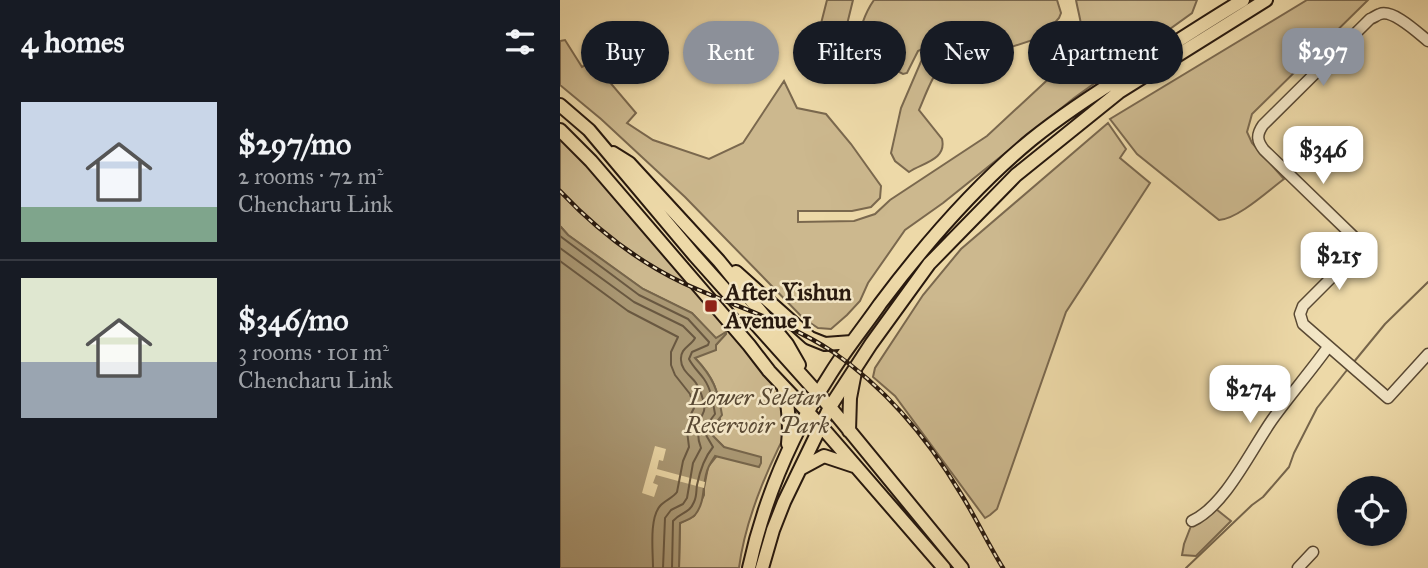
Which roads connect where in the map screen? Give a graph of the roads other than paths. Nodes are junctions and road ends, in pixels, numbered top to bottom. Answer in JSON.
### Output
{"nodes":[{"id":1,"x":1243,"y":0,"type":"edge"},
{"id":2,"x":1266,"y":0,"type":"edge"},
{"id":3,"x":1428,"y":41,"type":"edge"},
{"id":4,"x":560,"y":105,"type":"edge"},
{"id":5,"x":560,"y":130,"type":"edge"},
{"id":6,"x":600,"y":144,"type":"junction"},
{"id":7,"x":694,"y":233,"type":"junction"},
{"id":8,"x":852,"y":342,"type":"junction"},
{"id":9,"x":1328,"y":347,"type":"junction"},
{"id":10,"x":1428,"y":354,"type":"edge"},
{"id":11,"x":856,"y":367,"type":"junction"},
{"id":12,"x":807,"y":381,"type":"junction"},
{"id":13,"x":783,"y":387,"type":"junction"},
{"id":14,"x":819,"y":394,"type":"junction"},
{"id":15,"x":830,"y":407,"type":"junction"},
{"id":16,"x":808,"y":413,"type":"junction"},
{"id":17,"x":820,"y":425,"type":"junction"},
{"id":18,"x":849,"y":430,"type":"junction"},
{"id":19,"x":786,"y":455,"type":"junction"},
{"id":20,"x":857,"y":467,"type":"junction"},
{"id":21,"x":799,"y":469,"type":"junction"},
{"id":22,"x":1192,"y":521,"type":"dead end"},
{"id":23,"x":769,"y":544,"type":"junction"},
{"id":24,"x":753,"y":549,"type":"junction"},
{"id":25,"x":1313,"y":552,"type":"dead end"},
{"id":26,"x":749,"y":568,"type":"edge"},
{"id":27,"x":762,"y":568,"type":"edge"},
{"id":28,"x":944,"y":568,"type":"edge"},
{"id":29,"x":962,"y":568,"type":"edge"},
{"id":30,"x":1298,"y":568,"type":"edge"}],
"edges":[{"from":1,"to":8,"type":"main road"},
{"from":2,"to":11,"type":"main road"},
{"from":3,"to":9,"type":"street"},
{"from":4,"to":6,"type":"main road"},
{"from":5,"to":13,"type":"main road"},
{"from":6,"to":7,"type":"main road"},
{"from":6,"to":12,"type":"main road"},
{"from":7,"to":8,"type":"main road"},
{"from":7,"to":12,"type":"main road"},
{"from":8,"to":14,"type":"main road"},
{"from":9,"to":10,"type":"street"},
{"from":9,"to":22,"type":"street"},
{"from":11,"to":15,"type":"main road"},
{"from":11,"to":18,"type":"main road"},
{"from":12,"to":14,"type":"main road"},
{"from":13,"to":16,"type":"main road"},
{"from":13,"to":19,"type":"main road"},
{"from":14,"to":15,"type":"main road"},
{"from":14,"to":16,"type":"main road"},
{"from":15,"to":17,"type":"main road"},
{"from":15,"to":18,"type":"main road"},
{"from":16,"to":17,"type":"main road"},
{"from":16,"to":19,"type":"main road"},
{"from":17,"to":20,"type":"main road"},
{"from":17,"to":21,"type":"main road"},
{"from":18,"to":29,"type":"main road"},
{"from":19,"to":24,"type":"main road"},
{"from":20,"to":21,"type":"main road"},
{"from":20,"to":28,"type":"main road"},
{"from":21,"to":23,"type":"main road"},
{"from":23,"to":24,"type":"main road"},
{"from":23,"to":27,"type":"main road"},
{"from":24,"to":26,"type":"main road"},
{"from":25,"to":30,"type":"street"}]}
